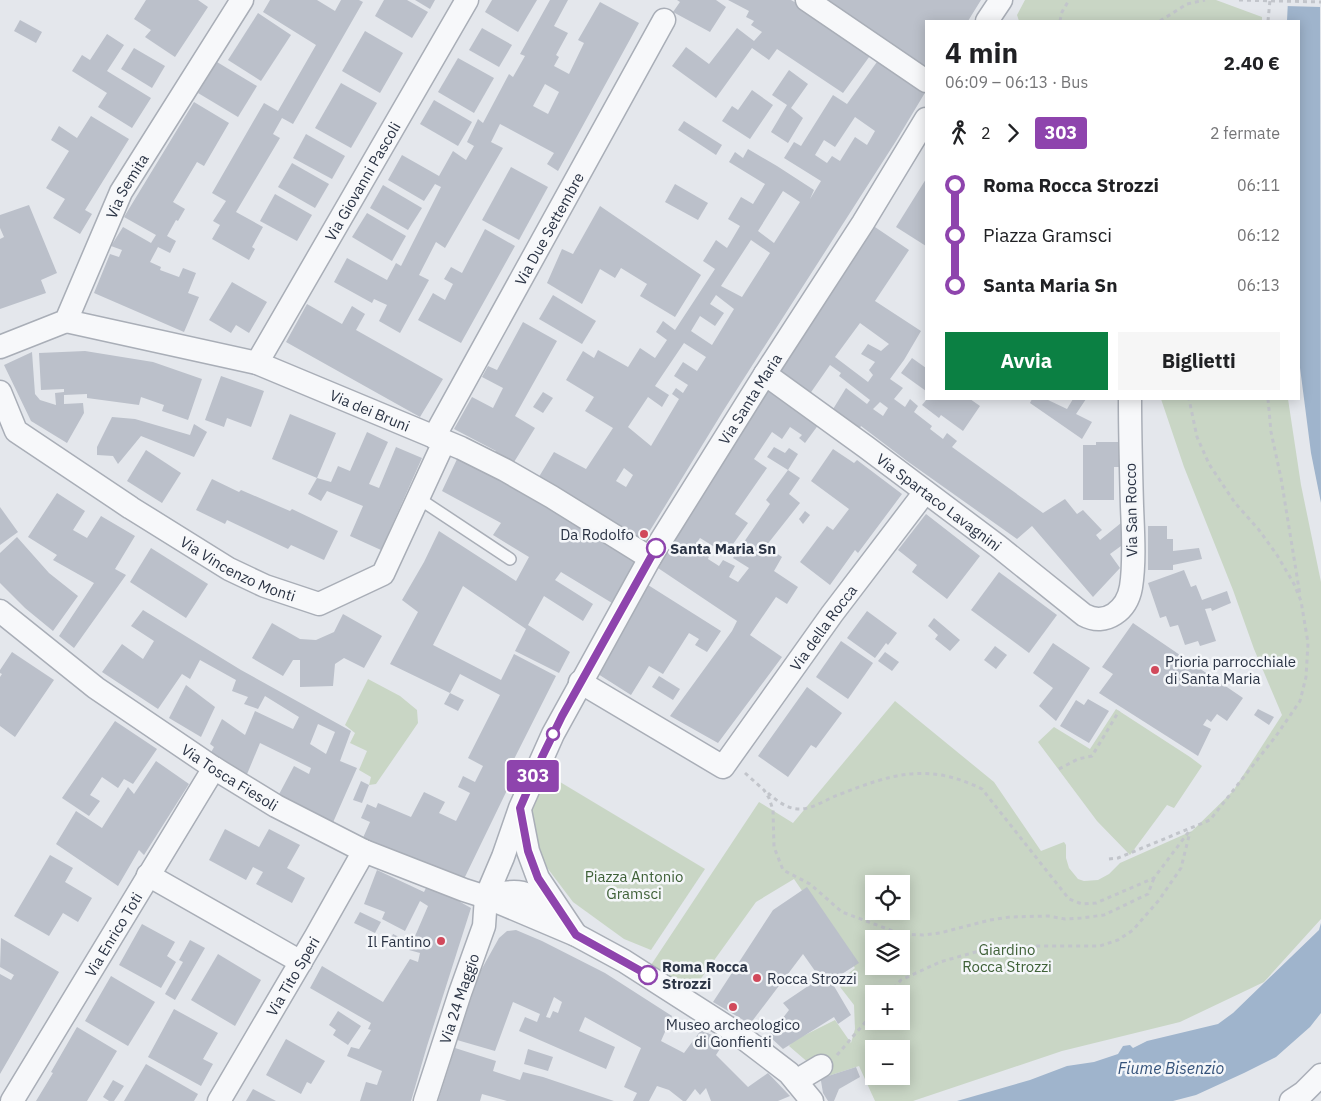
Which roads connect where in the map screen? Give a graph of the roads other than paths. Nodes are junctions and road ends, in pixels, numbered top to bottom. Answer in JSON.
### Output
{"nodes":[{"id":1,"x":242,"y":0,"type":"edge"},
{"id":2,"x":466,"y":0,"type":"edge"},
{"id":3,"x":807,"y":0,"type":"edge"},
{"id":4,"x":1001,"y":0,"type":"edge"},
{"id":5,"x":664,"y":20,"type":"dead end"},
{"id":6,"x":988,"y":20,"type":"edge"},
{"id":7,"x":925,"y":80,"type":"edge"},
{"id":8,"x":925,"y":122,"type":"edge"},
{"id":9,"x":66,"y":321,"type":"junction"},
{"id":10,"x":0,"y":347,"type":"edge"},
{"id":11,"x":257,"y":363,"type":"junction"},
{"id":12,"x":765,"y":374,"type":"junction"},
{"id":13,"x":0,"y":392,"type":"edge"},
{"id":14,"x":1130,"y":400,"type":"edge"},
{"id":15,"x":439,"y":440,"type":"junction"},
{"id":16,"x":926,"y":492,"type":"junction"},
{"id":17,"x":418,"y":498,"type":"junction"},
{"id":18,"x":650,"y":558,"type":"junction"},
{"id":19,"x":510,"y":559,"type":"dead end"},
{"id":20,"x":0,"y":611,"type":"edge"},
{"id":21,"x":1114,"y":615,"type":"joint"},
{"id":22,"x":580,"y":682,"type":"junction"},
{"id":23,"x":214,"y":768,"type":"junction"},
{"id":24,"x":520,"y":808,"type":"junction"},
{"id":25,"x":364,"y":851,"type":"junction"},
{"id":26,"x":148,"y":876,"type":"junction"},
{"id":27,"x":486,"y":897,"type":"junction"},
{"id":28,"x":576,"y":935,"type":"junction"},
{"id":29,"x":300,"y":962,"type":"junction"},
{"id":30,"x":821,"y":1066,"type":"road end"},
{"id":31,"x":1321,"y":1075,"type":"edge"},
{"id":32,"x":796,"y":1081,"type":"junction"},
{"id":33,"x":1298,"y":1098,"type":"edge"},
{"id":34,"x":12,"y":1101,"type":"edge"},
{"id":35,"x":219,"y":1101,"type":"edge"},
{"id":36,"x":425,"y":1101,"type":"edge"},
{"id":37,"x":812,"y":1101,"type":"edge"}],
"edges":[{"from":1,"to":9,"type":"street","name":"Via Semita"},
{"from":2,"to":11,"type":"street","name":"Via Giovanni Pascoli"},
{"from":3,"to":7,"type":"street"},
{"from":4,"to":6,"type":"street"},
{"from":5,"to":15,"type":"street","name":"Via Due Settembre"},
{"from":8,"to":12,"type":"street","name":"Via Santa Maria"},
{"from":9,"to":10,"type":"street"},
{"from":9,"to":11,"type":"street","name":"Via dei Bruni"},
{"from":11,"to":15,"type":"street","name":"Via dei Bruni"},
{"from":12,"to":16,"type":"street","name":"Via Spartaco Lavagnini"},
{"from":12,"to":18,"type":"street","name":"Via Santa Maria"},
{"from":13,"to":17,"type":"street","name":"Via Vincenzo Monti"},
{"from":14,"to":21,"type":"street","name":"Via San Rocco"},
{"from":15,"to":17,"type":"street","name":"Via Vincenzo Monti"},
{"from":15,"to":18,"type":"street","name":"Via dei Bruni"},
{"from":16,"to":21,"type":"street","name":"Via Spartaco Lavagnini"},
{"from":16,"to":22,"type":"street","name":"Via della Rocca"},
{"from":17,"to":19,"type":"lane"},
{"from":18,"to":22,"type":"street","name":"Via Santa Maria"},
{"from":20,"to":23,"type":"street","name":"Via Tosca Fiesoli"},
{"from":22,"to":24,"type":"street"},
{"from":23,"to":25,"type":"street","name":"Via Tosca Fiesoli"},
{"from":23,"to":26,"type":"street","name":"Via Enrico Toti"},
{"from":24,"to":27,"type":"street"},
{"from":24,"to":28,"type":"street"},
{"from":25,"to":27,"type":"street","name":"Via Tosca Fiesoli"},
{"from":25,"to":29,"type":"street","name":"Via Tito Speri"},
{"from":26,"to":29,"type":"street"},
{"from":26,"to":34,"type":"street","name":"Via Enrico Toti"},
{"from":27,"to":28,"type":"street"},
{"from":27,"to":36,"type":"street","name":"Via 24 Maggio"},
{"from":28,"to":32,"type":"street"},
{"from":29,"to":35,"type":"street","name":"Via Tito Speri"},
{"from":30,"to":32,"type":"street"},
{"from":31,"to":33,"type":"street"},
{"from":32,"to":37,"type":"street"}]}
